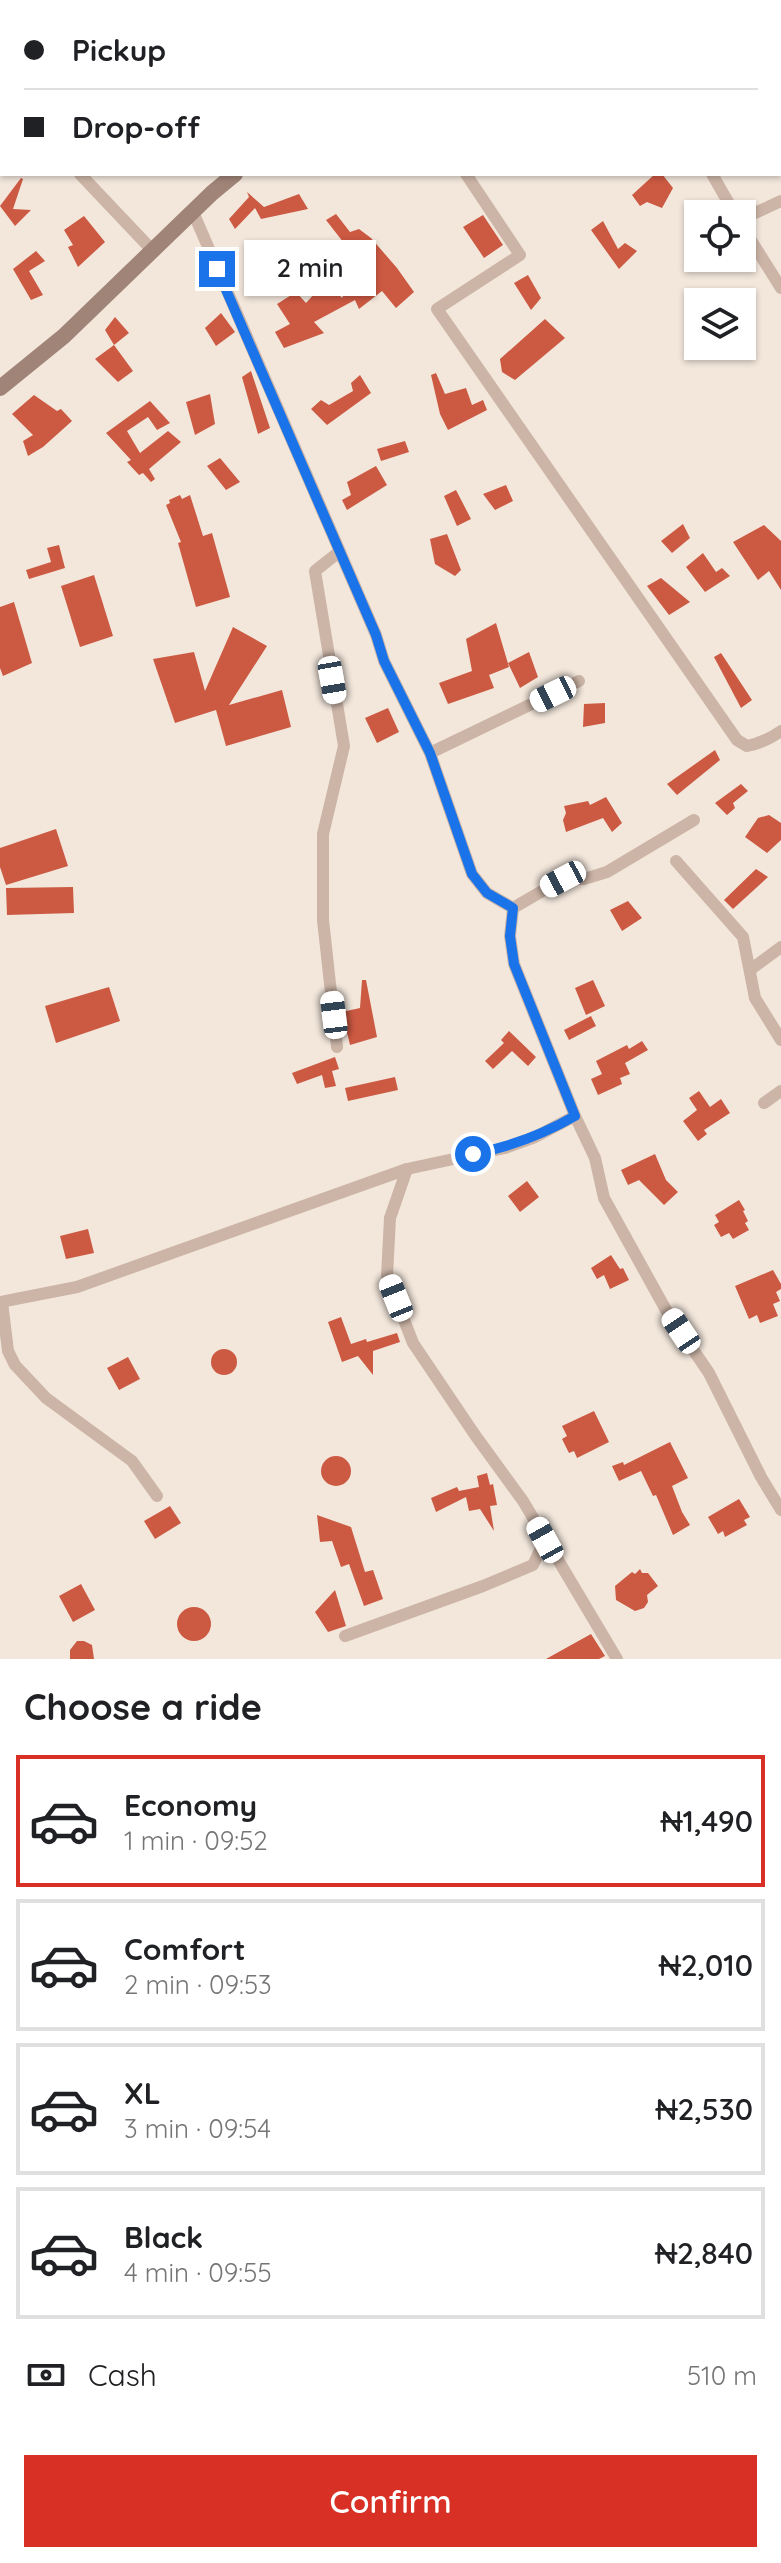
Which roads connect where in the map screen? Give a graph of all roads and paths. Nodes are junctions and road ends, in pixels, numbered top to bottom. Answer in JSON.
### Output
{"nodes":[{"id":1,"x":82,"y":176,"type":"edge"},
{"id":2,"x":233,"y":176,"type":"edge"},
{"id":3,"x":467,"y":176,"type":"edge"},
{"id":4,"x":713,"y":176,"type":"edge"},
{"id":5,"x":727,"y":200,"type":"edge"},
{"id":6,"x":781,"y":201,"type":"edge"},
{"id":7,"x":193,"y":212,"type":"junction"},
{"id":8,"x":756,"y":213,"type":"edge"},
{"id":9,"x":756,"y":248,"type":"edge"},
{"id":10,"x":152,"y":250,"type":"junction"},
{"id":11,"x":781,"y":288,"type":"edge"},
{"id":12,"x":0,"y":388,"type":"edge"},
{"id":13,"x":339,"y":552,"type":"junction"},
{"id":14,"x":579,"y":681,"type":"dead end"},
{"id":15,"x":781,"y":731,"type":"edge"},
{"id":16,"x":430,"y":753,"type":"junction"},
{"id":17,"x":694,"y":820,"type":"dead end"},
{"id":18,"x":676,"y":861,"type":"dead end"},
{"id":19,"x":513,"y":908,"type":"junction"},
{"id":20,"x":781,"y":947,"type":"edge"},
{"id":21,"x":750,"y":970,"type":"junction"},
{"id":22,"x":781,"y":1040,"type":"edge"},
{"id":23,"x":337,"y":1047,"type":"dead end"},
{"id":24,"x":781,"y":1091,"type":"edge"},
{"id":25,"x":764,"y":1103,"type":"dead end"},
{"id":26,"x":575,"y":1116,"type":"junction"},
{"id":27,"x":407,"y":1169,"type":"junction"},
{"id":28,"x":1,"y":1302,"type":"edge"},
{"id":29,"x":157,"y":1496,"type":"dead end"},
{"id":30,"x":781,"y":1510,"type":"edge"},
{"id":31,"x":545,"y":1540,"type":"junction"},
{"id":32,"x":345,"y":1636,"type":"dead end"},
{"id":33,"x":617,"y":1659,"type":"edge"}],
"edges":[{"from":1,"to":10,"type":"street"},
{"from":2,"to":7,"type":"street"},
{"from":3,"to":15,"type":"street"},
{"from":4,"to":5,"type":"street"},
{"from":6,"to":8,"type":"street"},
{"from":7,"to":10,"type":"street"},
{"from":7,"to":13,"type":"street"},
{"from":9,"to":11,"type":"street"},
{"from":10,"to":12,"type":"street"},
{"from":13,"to":16,"type":"street"},
{"from":13,"to":23,"type":"street"},
{"from":14,"to":16,"type":"street"},
{"from":16,"to":19,"type":"street"},
{"from":17,"to":19,"type":"street"},
{"from":18,"to":21,"type":"street"},
{"from":19,"to":26,"type":"street"},
{"from":20,"to":21,"type":"street"},
{"from":21,"to":22,"type":"street"},
{"from":24,"to":25,"type":"street"},
{"from":26,"to":27,"type":"street"},
{"from":26,"to":30,"type":"street"},
{"from":27,"to":28,"type":"street"},
{"from":27,"to":31,"type":"street"},
{"from":28,"to":29,"type":"street"},
{"from":31,"to":32,"type":"street"},
{"from":31,"to":33,"type":"street"}]}
